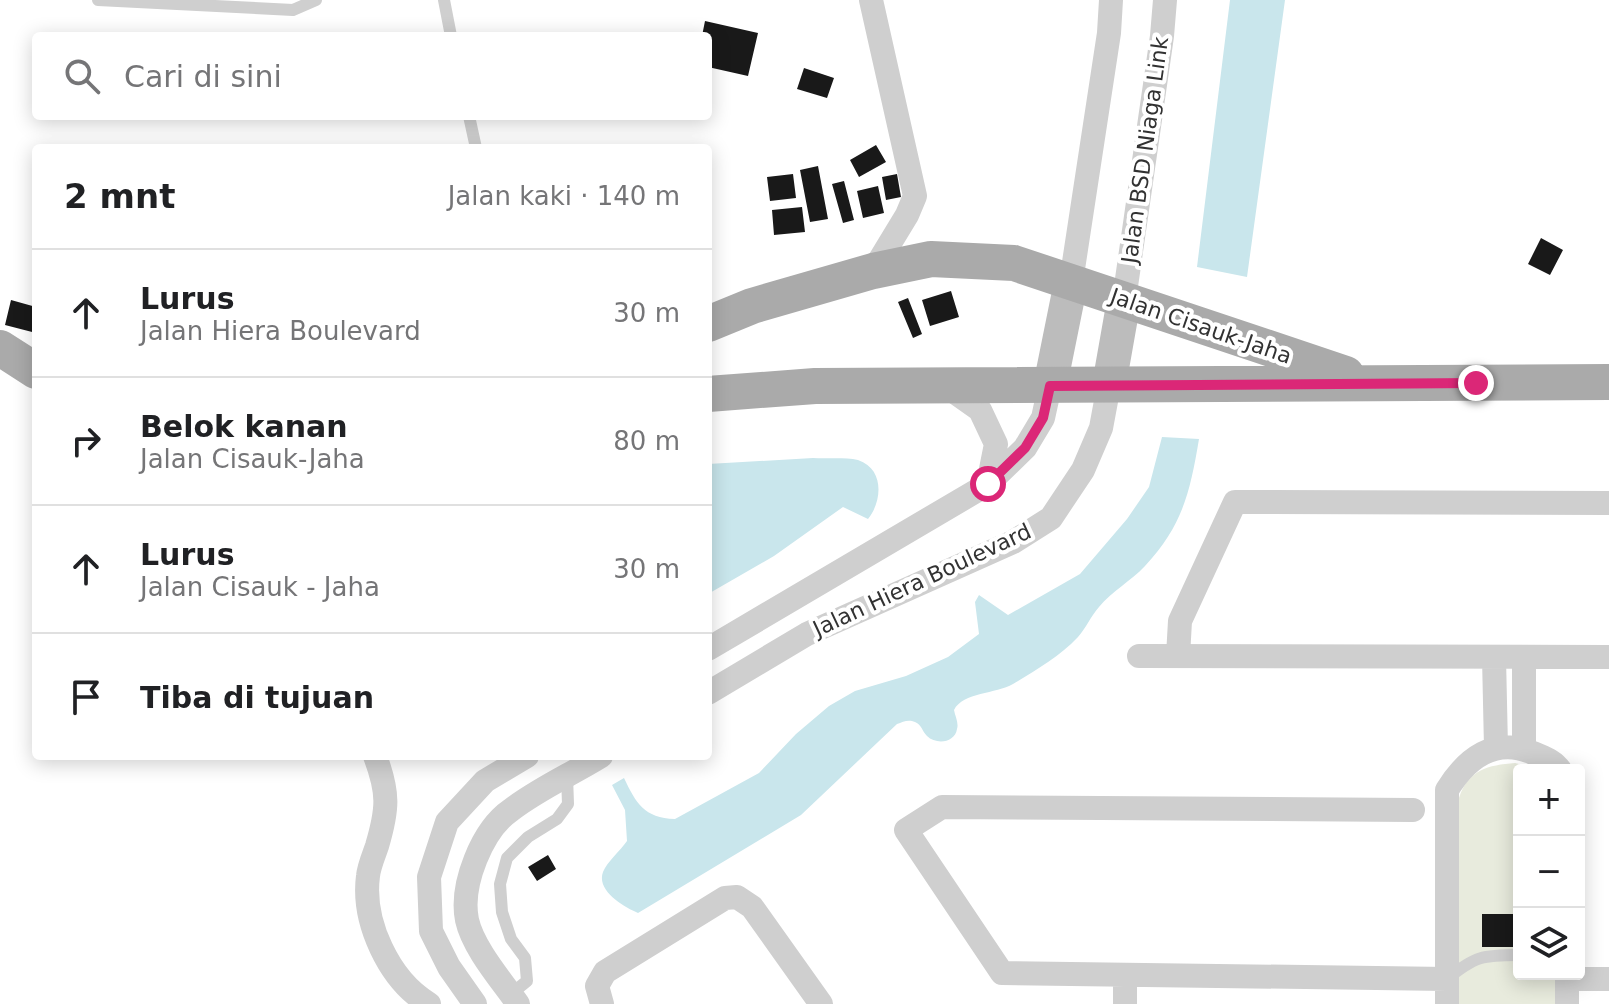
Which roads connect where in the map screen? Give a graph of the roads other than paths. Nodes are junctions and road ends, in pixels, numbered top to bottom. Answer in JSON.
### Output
{"nodes":[{"id":1,"x":98,"y":0,"type":"edge"},
{"id":2,"x":316,"y":0,"type":"edge"},
{"id":3,"x":444,"y":0,"type":"edge"},
{"id":4,"x":871,"y":0,"type":"edge"},
{"id":5,"x":1111,"y":0,"type":"edge"},
{"id":6,"x":1165,"y":0,"type":"edge"},
{"id":7,"x":450,"y":32,"type":"edge"},
{"id":8,"x":470,"y":120,"type":"edge"},
{"id":9,"x":475,"y":144,"type":"edge"},
{"id":10,"x":873,"y":271,"type":"junction"},
{"id":11,"x":1071,"y":282,"type":"junction"},
{"id":12,"x":1124,"y":300,"type":"junction"},
{"id":13,"x":712,"y":322,"type":"edge"},
{"id":14,"x":0,"y":348,"type":"edge"},
{"id":15,"x":32,"y":368,"type":"edge"},
{"id":16,"x":1609,"y":382,"type":"edge"},
{"id":17,"x":1374,"y":384,"type":"junction"},
{"id":18,"x":1109,"y":385,"type":"junction"},
{"id":19,"x":946,"y":386,"type":"junction"},
{"id":20,"x":1050,"y":386,"type":"junction"},
{"id":21,"x":712,"y":394,"type":"edge"},
{"id":22,"x":988,"y":484,"type":"junction"},
{"id":23,"x":1609,"y":503,"type":"edge"},
{"id":24,"x":712,"y":647,"type":"edge"},
{"id":25,"x":1139,"y":656,"type":"dead end"},
{"id":26,"x":1178,"y":656,"type":"junction"},
{"id":27,"x":1494,"y":657,"type":"junction"},
{"id":28,"x":1524,"y":657,"type":"junction"},
{"id":29,"x":1609,"y":657,"type":"edge"},
{"id":30,"x":712,"y":691,"type":"edge"},
{"id":31,"x":1496,"y":748,"type":"junction"},
{"id":32,"x":1524,"y":749,"type":"junction"},
{"id":33,"x":377,"y":760,"type":"edge"},
{"id":34,"x":520,"y":760,"type":"edge"},
{"id":35,"x":594,"y":760,"type":"edge"},
{"id":36,"x":1556,"y":764,"type":"edge"},
{"id":37,"x":567,"y":776,"type":"junction"},
{"id":38,"x":1413,"y":810,"type":"dead end"},
{"id":39,"x":1513,"y":955,"type":"edge"},
{"id":40,"x":1125,"y":975,"type":"junction"},
{"id":41,"x":1585,"y":977,"type":"edge"},
{"id":42,"x":1447,"y":979,"type":"junction"},
{"id":43,"x":1609,"y":979,"type":"edge"},
{"id":44,"x":1566,"y":980,"type":"edge"},
{"id":45,"x":509,"y":1001,"type":"edge"},
{"id":46,"x":429,"y":1004,"type":"edge"},
{"id":47,"x":475,"y":1004,"type":"edge"},
{"id":48,"x":602,"y":1004,"type":"edge"},
{"id":49,"x":821,"y":1004,"type":"edge"},
{"id":50,"x":1125,"y":1004,"type":"edge"},
{"id":51,"x":1447,"y":1004,"type":"edge"},
{"id":52,"x":1567,"y":1004,"type":"edge"}],
"edges":[{"from":1,"to":2,"type":"lane"},
{"from":3,"to":7,"type":"lane"},
{"from":4,"to":10,"type":"street"},
{"from":5,"to":11,"type":"street"},
{"from":6,"to":12,"type":"street","name":"Jalan BSD Niaga Link"},
{"from":8,"to":9,"type":"lane"},
{"from":10,"to":11,"type":"main road","name":"Jalan Cisauk-Jaha"},
{"from":10,"to":13,"type":"main road","name":"Jalan Cisauk-Jaha"},
{"from":11,"to":12,"type":"main road","name":"Jalan Cisauk-Jaha"},
{"from":11,"to":20,"type":"main road"},
{"from":12,"to":17,"type":"main road","name":"Jalan Cisauk-Jaha"},
{"from":12,"to":18,"type":"main road"},
{"from":14,"to":15,"type":"main road"},
{"from":16,"to":17,"type":"main road"},
{"from":17,"to":18,"type":"main road","name":"Jalan Cisauk-Jaha"},
{"from":18,"to":20,"type":"main road","name":"Jalan Cisauk-Jaha"},
{"from":18,"to":30,"type":"street","name":"Jalan Hiera Boulevard"},
{"from":19,"to":20,"type":"main road","name":"Jalan Cisauk-Jaha"},
{"from":19,"to":21,"type":"main road","name":"Jalan Cisauk-Jaha"},
{"from":19,"to":22,"type":"street"},
{"from":20,"to":22,"type":"street","name":"Jalan Hiera Boulevard"},
{"from":22,"to":24,"type":"street","name":"Jalan Hiera Boulevard"},
{"from":23,"to":26,"type":"street"},
{"from":25,"to":26,"type":"street"},
{"from":26,"to":27,"type":"street"},
{"from":27,"to":28,"type":"street"},
{"from":27,"to":31,"type":"street"},
{"from":28,"to":29,"type":"street"},
{"from":28,"to":32,"type":"street"},
{"from":31,"to":32,"type":"street"},
{"from":31,"to":42,"type":"street"},
{"from":32,"to":36,"type":"street"},
{"from":33,"to":46,"type":"street"},
{"from":34,"to":47,"type":"street"},
{"from":35,"to":37,"type":"street"},
{"from":37,"to":45,"type":"lane"},
{"from":37,"to":45,"type":"street"},
{"from":38,"to":40,"type":"street"},
{"from":39,"to":42,"type":"lane"},
{"from":40,"to":42,"type":"street"},
{"from":40,"to":50,"type":"street"},
{"from":41,"to":43,"type":"street"},
{"from":42,"to":51,"type":"street"},
{"from":44,"to":52,"type":"street"},
{"from":48,"to":49,"type":"street"}]}
